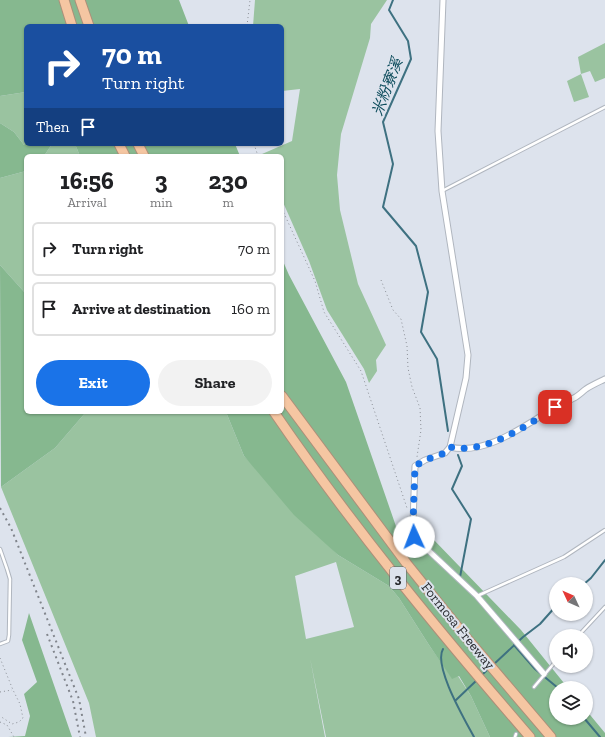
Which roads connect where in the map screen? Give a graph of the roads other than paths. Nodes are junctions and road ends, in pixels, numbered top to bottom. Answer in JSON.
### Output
{"nodes":[{"id":1,"x":64,"y":0,"type":"edge"},
{"id":2,"x":80,"y":0,"type":"edge"},
{"id":3,"x":443,"y":0,"type":"edge"},
{"id":4,"x":71,"y":24,"type":"edge"},
{"id":5,"x":87,"y":24,"type":"edge"},
{"id":6,"x":605,"y":107,"type":"edge"},
{"id":7,"x":442,"y":191,"type":"junction"},
{"id":8,"x":605,"y":379,"type":"edge"},
{"id":9,"x":284,"y":399,"type":"edge"},
{"id":10,"x":275,"y":414,"type":"edge"},
{"id":11,"x":450,"y":447,"type":"junction"},
{"id":12,"x":605,"y":530,"type":"edge"},
{"id":13,"x":0,"y":549,"type":"edge"},
{"id":14,"x":477,"y":596,"type":"junction"},
{"id":15,"x":605,"y":607,"type":"edge"},
{"id":16,"x":585,"y":629,"type":"edge"},
{"id":17,"x":0,"y":644,"type":"edge"},
{"id":18,"x":549,"y":669,"type":"edge"},
{"id":19,"x":544,"y":674,"type":"junction"},
{"id":20,"x":534,"y":687,"type":"dead end"},
{"id":21,"x":530,"y":737,"type":"edge"},
{"id":22,"x":551,"y":737,"type":"edge"}],
"edges":[{"from":1,"to":4,"type":"highway"},
{"from":2,"to":5,"type":"highway"},
{"from":3,"to":7,"type":"street"},
{"from":6,"to":7,"type":"lane"},
{"from":7,"to":11,"type":"street"},
{"from":8,"to":11,"type":"street"},
{"from":9,"to":22,"type":"highway","name":"Formosa Freeway","number":"3"},
{"from":10,"to":21,"type":"highway","name":"Formosa Freeway","number":"3"},
{"from":11,"to":14,"type":"street"},
{"from":12,"to":14,"type":"lane"},
{"from":13,"to":17,"type":"lane"},
{"from":14,"to":19,"type":"street"},
{"from":15,"to":16,"type":"lane"},
{"from":18,"to":19,"type":"lane"},
{"from":19,"to":20,"type":"lane"}]}
